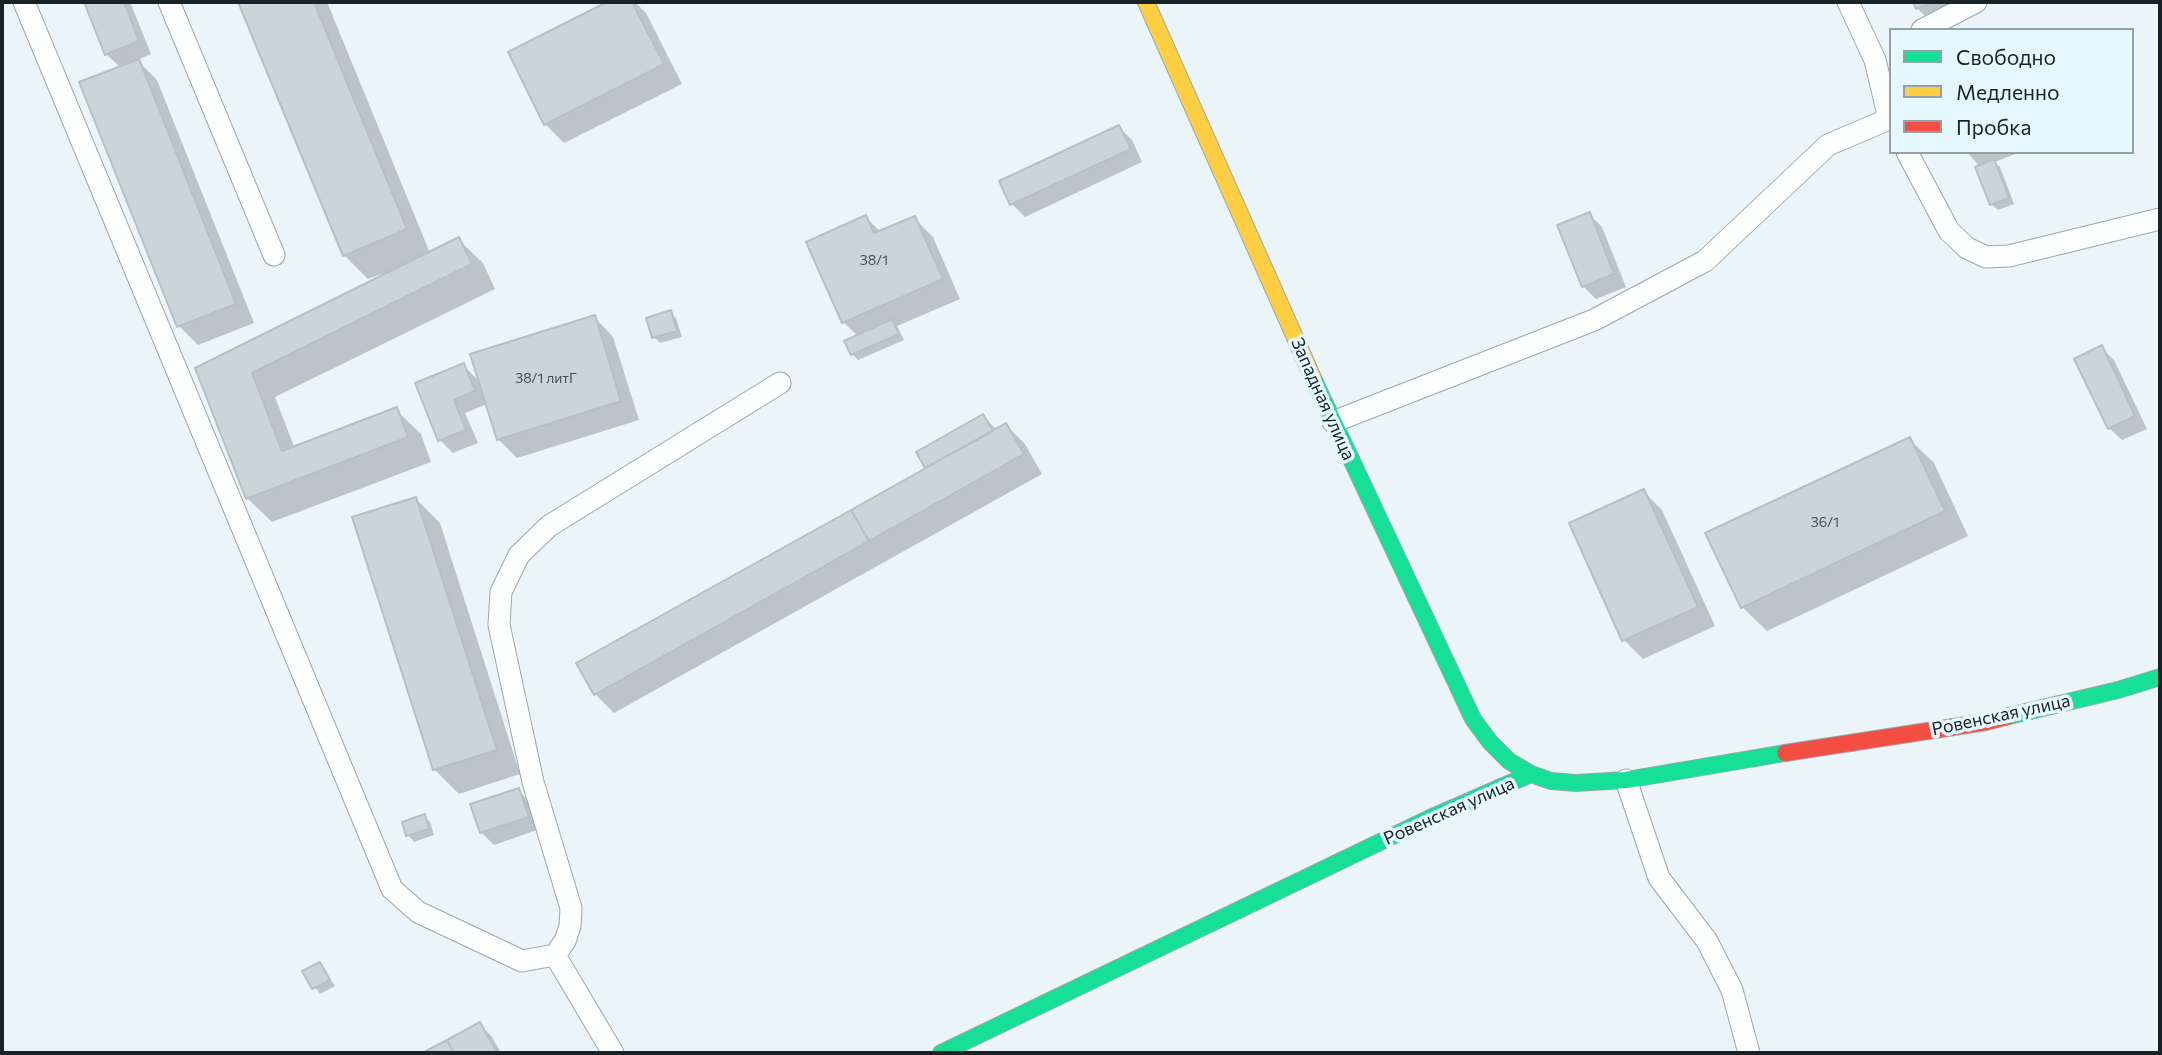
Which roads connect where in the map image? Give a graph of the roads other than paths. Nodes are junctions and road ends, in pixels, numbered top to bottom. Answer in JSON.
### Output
{"nodes":[{"id":1,"x":24,"y":2,"type":"edge"},
{"id":2,"x":169,"y":2,"type":"edge"},
{"id":3,"x":1146,"y":2,"type":"edge"},
{"id":4,"x":1848,"y":2,"type":"edge"},
{"id":5,"x":1976,"y":2,"type":"edge"},
{"id":6,"x":1926,"y":28,"type":"edge"},
{"id":7,"x":1883,"y":55,"type":"edge"},
{"id":8,"x":1889,"y":111,"type":"edge"},
{"id":9,"x":1889,"y":120,"type":"edge"},
{"id":10,"x":1908,"y":154,"type":"edge"},
{"id":11,"x":2160,"y":219,"type":"edge"},
{"id":12,"x":274,"y":255,"type":"dead end"},
{"id":13,"x":780,"y":383,"type":"dead end"},
{"id":14,"x":1333,"y":422,"type":"junction"},
{"id":15,"x":2160,"y":677,"type":"edge"},
{"id":16,"x":1531,"y":774,"type":"junction"},
{"id":17,"x":1626,"y":779,"type":"junction"},
{"id":18,"x":555,"y":955,"type":"junction"},
{"id":19,"x":613,"y":1053,"type":"edge"},
{"id":20,"x":941,"y":1053,"type":"edge"},
{"id":21,"x":1749,"y":1053,"type":"edge"}],
"edges":[{"from":1,"to":18,"type":"lane"},
{"from":2,"to":12,"type":"lane"},
{"from":3,"to":14,"type":"street","name":"Западная улица"},
{"from":4,"to":7,"type":"lane"},
{"from":5,"to":6,"type":"lane"},
{"from":7,"to":8,"type":"lane"},
{"from":9,"to":14,"type":"lane"},
{"from":10,"to":11,"type":"lane"},
{"from":13,"to":18,"type":"lane"},
{"from":14,"to":16,"type":"street","name":"Западная улица"},
{"from":15,"to":17,"type":"street","name":"Ровенская улица"},
{"from":16,"to":17,"type":"street","name":"Ровенская улица"},
{"from":16,"to":20,"type":"street","name":"Ровенская улица"},
{"from":17,"to":21,"type":"lane"},
{"from":18,"to":19,"type":"lane"}]}
